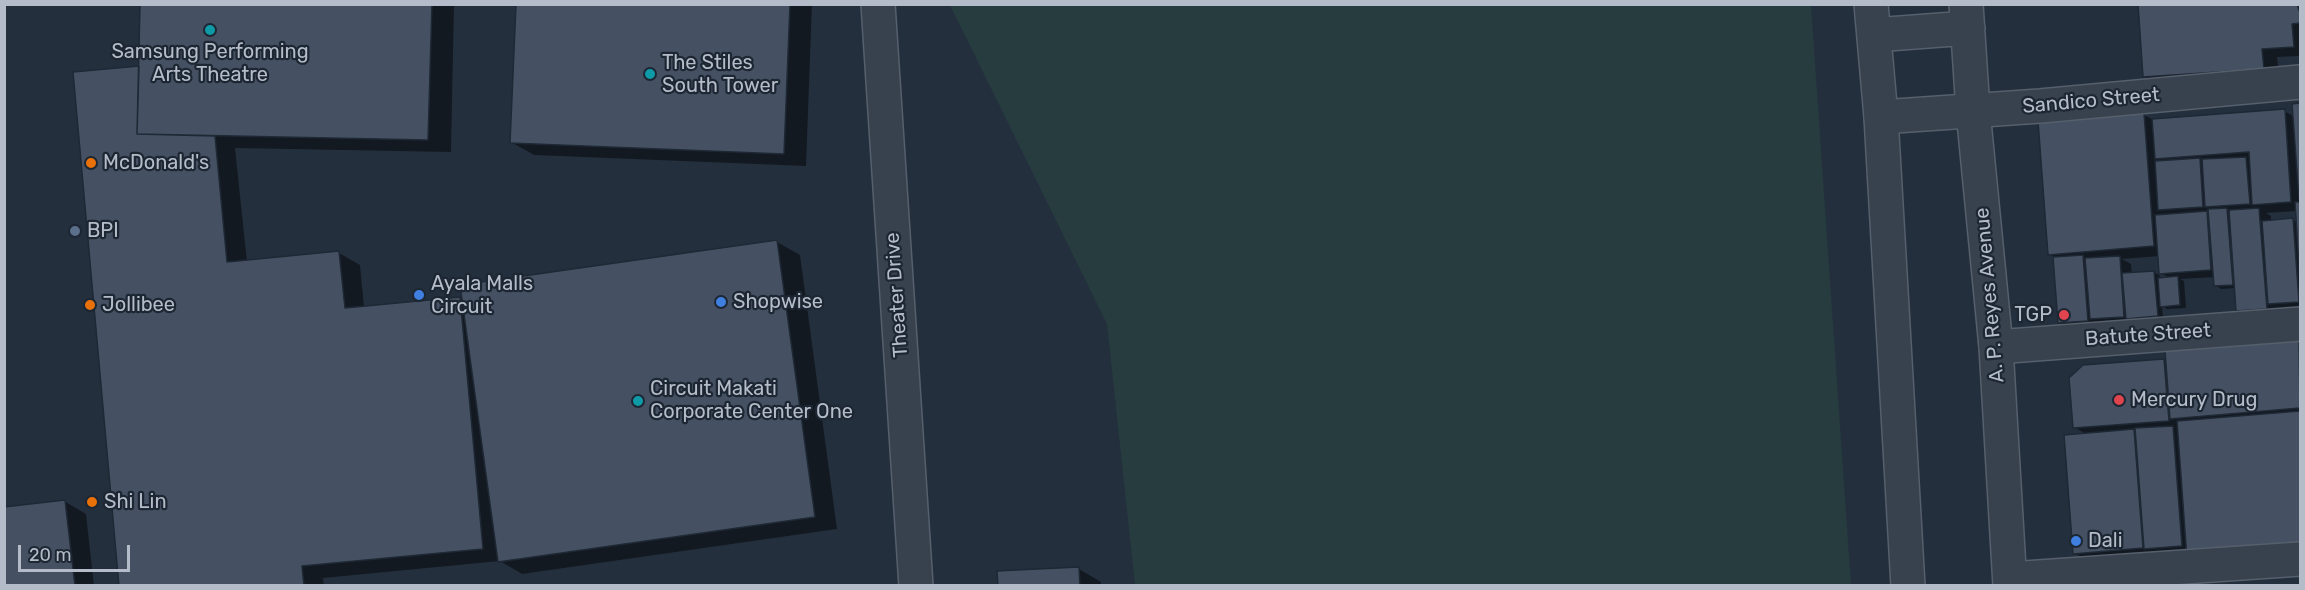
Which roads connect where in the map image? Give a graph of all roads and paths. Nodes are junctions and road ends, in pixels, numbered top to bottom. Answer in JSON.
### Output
{"nodes":[{"id":1,"x":878,"y":4,"type":"edge"},
{"id":2,"x":1967,"y":16,"type":"edge"},
{"id":3,"x":1873,"y":20,"type":"edge"},
{"id":4,"x":2301,"y":82,"type":"edge"},
{"id":5,"x":1973,"y":111,"type":"junction"},
{"id":6,"x":1881,"y":117,"type":"junction"},
{"id":7,"x":2301,"y":324,"type":"edge"},
{"id":8,"x":1996,"y":346,"type":"junction"},
{"id":9,"x":2301,"y":559,"type":"edge"},
{"id":10,"x":2010,"y":582,"type":"edge"},
{"id":11,"x":916,"y":585,"type":"edge"},
{"id":12,"x":1908,"y":585,"type":"edge"}],
"edges":[{"from":1,"to":11,"type":"street","name":"Theater Drive"},
{"from":2,"to":3,"type":"street"},
{"from":2,"to":5,"type":"street","name":"A. P. Reyes Avenue"},
{"from":3,"to":6,"type":"street"},
{"from":4,"to":5,"type":"street","name":"Sandico Street"},
{"from":5,"to":6,"type":"street","name":"Sandico Street"},
{"from":5,"to":8,"type":"street","name":"A. P. Reyes Avenue"},
{"from":6,"to":12,"type":"street"},
{"from":7,"to":8,"type":"street","name":"Batute Street"},
{"from":8,"to":10,"type":"street","name":"A. P. Reyes Avenue"},
{"from":9,"to":10,"type":"street"}]}
